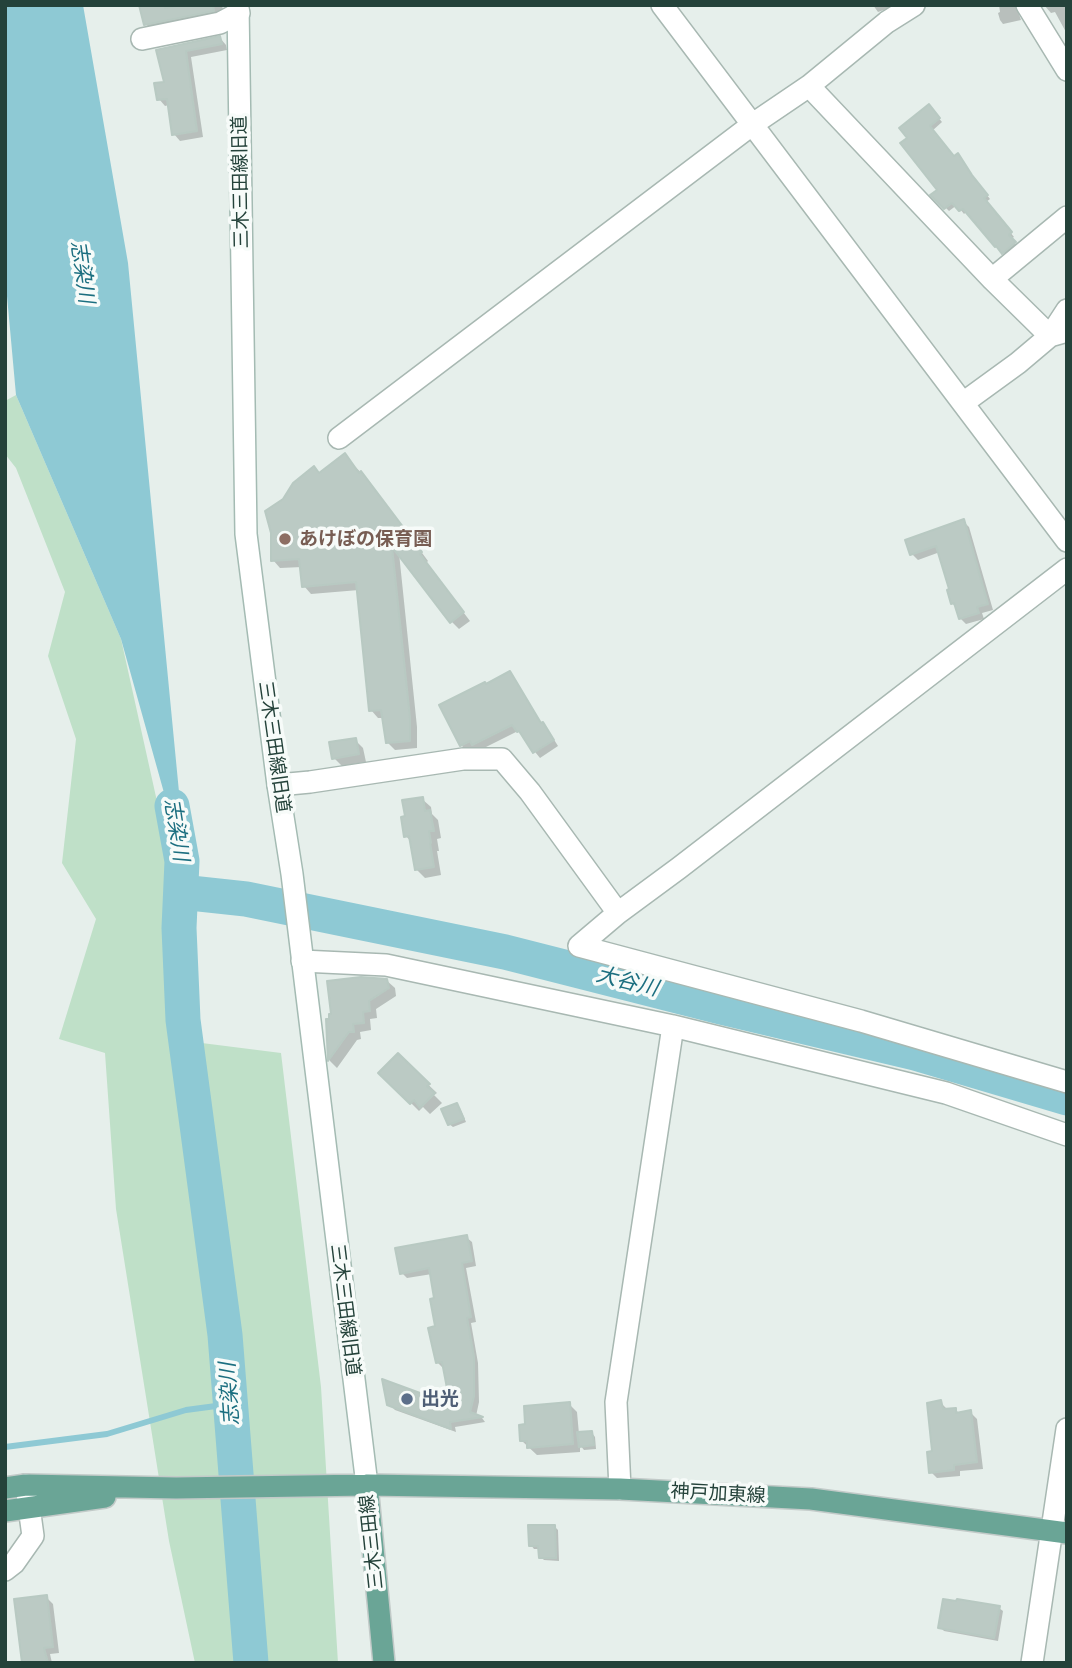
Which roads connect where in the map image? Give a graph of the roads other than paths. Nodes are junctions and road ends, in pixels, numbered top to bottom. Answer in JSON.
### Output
{"nodes":[{"id":1,"x":662,"y":5,"type":"edge"},
{"id":2,"x":914,"y":5,"type":"edge"},
{"id":3,"x":1027,"y":5,"type":"edge"},
{"id":4,"x":239,"y":9,"type":"edge"},
{"id":5,"x":142,"y":39,"type":"dead end"},
{"id":6,"x":1067,"y":71,"type":"edge"},
{"id":7,"x":808,"y":86,"type":"junction"},
{"id":8,"x":753,"y":124,"type":"junction"},
{"id":9,"x":1067,"y":217,"type":"edge"},
{"id":10,"x":992,"y":279,"type":"junction"},
{"id":11,"x":1067,"y":310,"type":"edge"},
{"id":12,"x":1058,"y":333,"type":"edge"},
{"id":13,"x":963,"y":403,"type":"junction"},
{"id":14,"x":339,"y":438,"type":"dead end"},
{"id":15,"x":1067,"y":541,"type":"edge"},
{"id":16,"x":1067,"y":569,"type":"edge"},
{"id":17,"x":278,"y":785,"type":"junction"},
{"id":18,"x":618,"y":913,"type":"junction"},
{"id":19,"x":302,"y":961,"type":"junction"},
{"id":20,"x":673,"y":1026,"type":"junction"},
{"id":21,"x":1067,"y":1082,"type":"edge"},
{"id":22,"x":1067,"y":1135,"type":"edge"},
{"id":23,"x":1067,"y":1429,"type":"edge"},
{"id":24,"x":367,"y":1485,"type":"junction"},
{"id":25,"x":16,"y":1487,"type":"edge"},
{"id":26,"x":176,"y":1488,"type":"junction"},
{"id":27,"x":620,"y":1489,"type":"junction"},
{"id":28,"x":30,"y":1507,"type":"junction"},
{"id":29,"x":5,"y":1511,"type":"edge"},
{"id":30,"x":1059,"y":1532,"type":"edge"},
{"id":31,"x":5,"y":1570,"type":"edge"},
{"id":32,"x":384,"y":1663,"type":"edge"},
{"id":33,"x":1032,"y":1663,"type":"edge"}],
"edges":[{"from":1,"to":8,"type":"street"},
{"from":2,"to":7,"type":"street"},
{"from":3,"to":6,"type":"street"},
{"from":4,"to":5,"type":"street"},
{"from":4,"to":17,"type":"street","name":"三木三田線旧道"},
{"from":7,"to":8,"type":"street"},
{"from":7,"to":10,"type":"street"},
{"from":8,"to":13,"type":"street"},
{"from":8,"to":14,"type":"street"},
{"from":9,"to":10,"type":"street"},
{"from":10,"to":12,"type":"street"},
{"from":11,"to":12,"type":"street"},
{"from":12,"to":13,"type":"street"},
{"from":13,"to":15,"type":"street"},
{"from":16,"to":18,"type":"street"},
{"from":17,"to":18,"type":"street"},
{"from":17,"to":19,"type":"street","name":"三木三田線旧道"},
{"from":18,"to":21,"type":"street"},
{"from":19,"to":20,"type":"street"},
{"from":19,"to":24,"type":"street","name":"三木三田線旧道"},
{"from":20,"to":22,"type":"street"},
{"from":20,"to":27,"type":"street"},
{"from":23,"to":30,"type":"street"},
{"from":24,"to":26,"type":"main road","name":"三木三田線"},
{"from":24,"to":27,"type":"main road","name":"神戸加東線"},
{"from":24,"to":32,"type":"main road","name":"三木三田線"},
{"from":25,"to":26,"type":"main road","name":"三木三田線"},
{"from":25,"to":28,"type":"street"},
{"from":26,"to":28,"type":"main road","name":"三木三田線"},
{"from":27,"to":30,"type":"main road","name":"神戸加東線"},
{"from":28,"to":29,"type":"main road","name":"三木三田線"},
{"from":28,"to":31,"type":"street"},
{"from":30,"to":33,"type":"street"}]}
